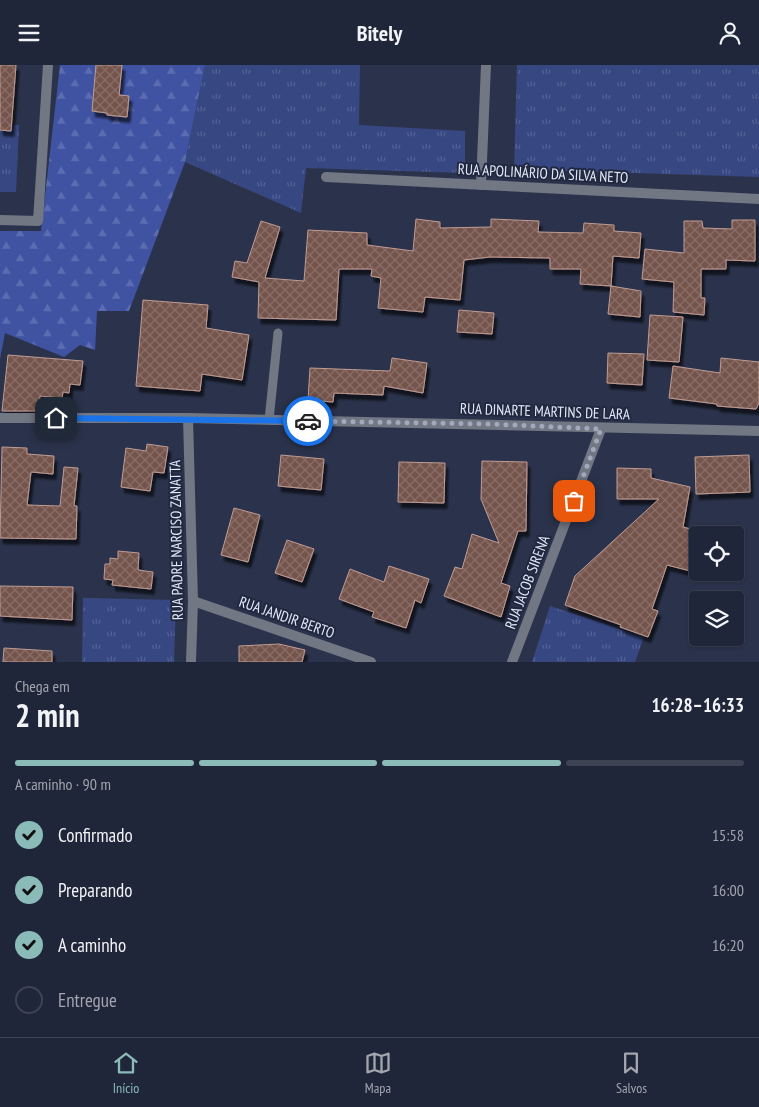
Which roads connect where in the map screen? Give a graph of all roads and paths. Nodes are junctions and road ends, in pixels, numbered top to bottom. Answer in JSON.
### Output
{"nodes":[{"id":1,"x":48,"y":65,"type":"edge"},
{"id":2,"x":486,"y":65,"type":"edge"},
{"id":3,"x":326,"y":177,"type":"dead end"},
{"id":4,"x":481,"y":185,"type":"junction"},
{"id":5,"x":759,"y":199,"type":"edge"},
{"id":6,"x":0,"y":220,"type":"edge"},
{"id":7,"x":278,"y":333,"type":"dead end"},
{"id":8,"x":0,"y":418,"type":"edge"},
{"id":9,"x":188,"y":418,"type":"junction"},
{"id":10,"x":269,"y":420,"type":"junction"},
{"id":11,"x":601,"y":429,"type":"junction"},
{"id":12,"x":759,"y":431,"type":"edge"},
{"id":13,"x":193,"y":601,"type":"junction"},
{"id":14,"x":192,"y":662,"type":"edge"},
{"id":15,"x":371,"y":662,"type":"edge"},
{"id":16,"x":512,"y":662,"type":"edge"}],
"edges":[{"from":1,"to":6,"type":"street"},
{"from":2,"to":4,"type":"street"},
{"from":3,"to":4,"type":"street","name":"RUA APOLINÁRIO DA SILVA NETO"},
{"from":4,"to":5,"type":"street","name":"RUA APOLINÁRIO DA SILVA NETO"},
{"from":7,"to":10,"type":"lane"},
{"from":8,"to":9,"type":"street","name":"RUA DINARTE MARTINS DE LARA"},
{"from":9,"to":10,"type":"street","name":"RUA DINARTE MARTINS DE LARA"},
{"from":9,"to":13,"type":"street","name":"RUA PADRE NARCISO ZANATTA"},
{"from":10,"to":11,"type":"street","name":"RUA DINARTE MARTINS DE LARA"},
{"from":11,"to":12,"type":"street","name":"RUA DINARTE MARTINS DE LARA"},
{"from":11,"to":16,"type":"street","name":"RUA JACOB SIRENA"},
{"from":13,"to":14,"type":"street","name":"RUA PADRE NARCISO ZANATTA"},
{"from":13,"to":15,"type":"street","name":"RUA JANDIR BERTO"}]}
